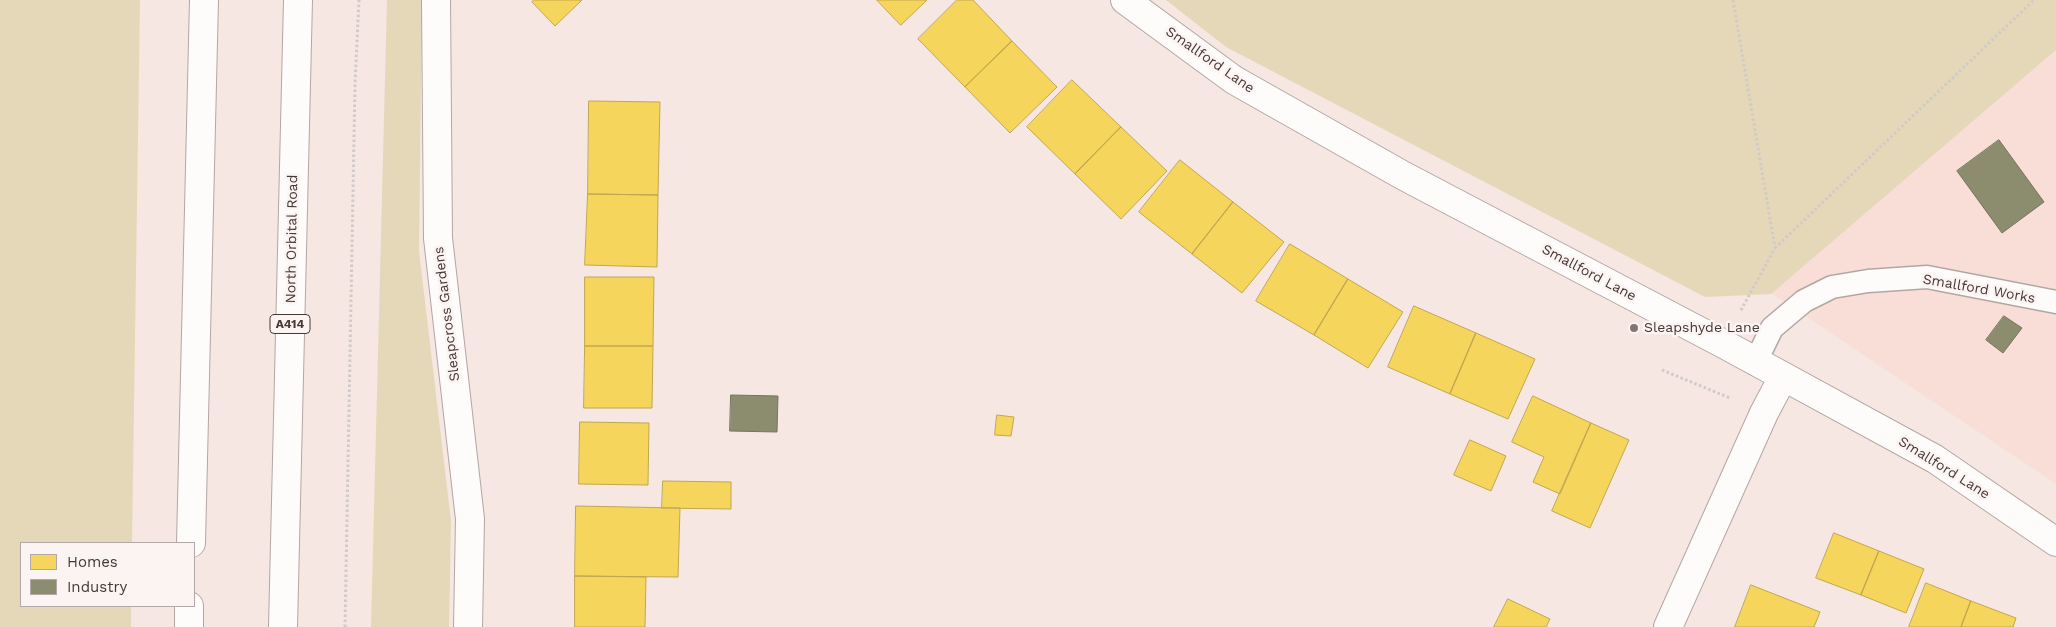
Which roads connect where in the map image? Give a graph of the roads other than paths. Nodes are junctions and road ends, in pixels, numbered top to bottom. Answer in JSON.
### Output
{"nodes":[{"id":1,"x":204,"y":0,"type":"edge"},
{"id":2,"x":298,"y":0,"type":"edge"},
{"id":3,"x":436,"y":0,"type":"edge"},
{"id":4,"x":1125,"y":0,"type":"edge"},
{"id":5,"x":2056,"y":302,"type":"edge"},
{"id":6,"x":1756,"y":361,"type":"junction"},
{"id":7,"x":1783,"y":377,"type":"junction"},
{"id":8,"x":191,"y":542,"type":"edge"},
{"id":9,"x":2056,"y":542,"type":"edge"},
{"id":10,"x":189,"y":607,"type":"edge"},
{"id":11,"x":189,"y":627,"type":"edge"},
{"id":12,"x":282,"y":627,"type":"edge"},
{"id":13,"x":468,"y":627,"type":"edge"},
{"id":14,"x":1668,"y":627,"type":"edge"}],
"edges":[{"from":1,"to":8,"type":"main road"},
{"from":2,"to":12,"type":"main road","name":"North Orbital Road","number":"A414"},
{"from":3,"to":13,"type":"main road","name":"Sleapcross Gardens"},
{"from":4,"to":6,"type":"main road","name":"Smallford Lane"},
{"from":5,"to":6,"type":"lane","name":"Smallford Works"},
{"from":6,"to":7,"type":"main road","name":"Smallford Lane"},
{"from":7,"to":9,"type":"main road","name":"Smallford Lane"},
{"from":7,"to":14,"type":"main road"},
{"from":10,"to":11,"type":"main road"}]}
